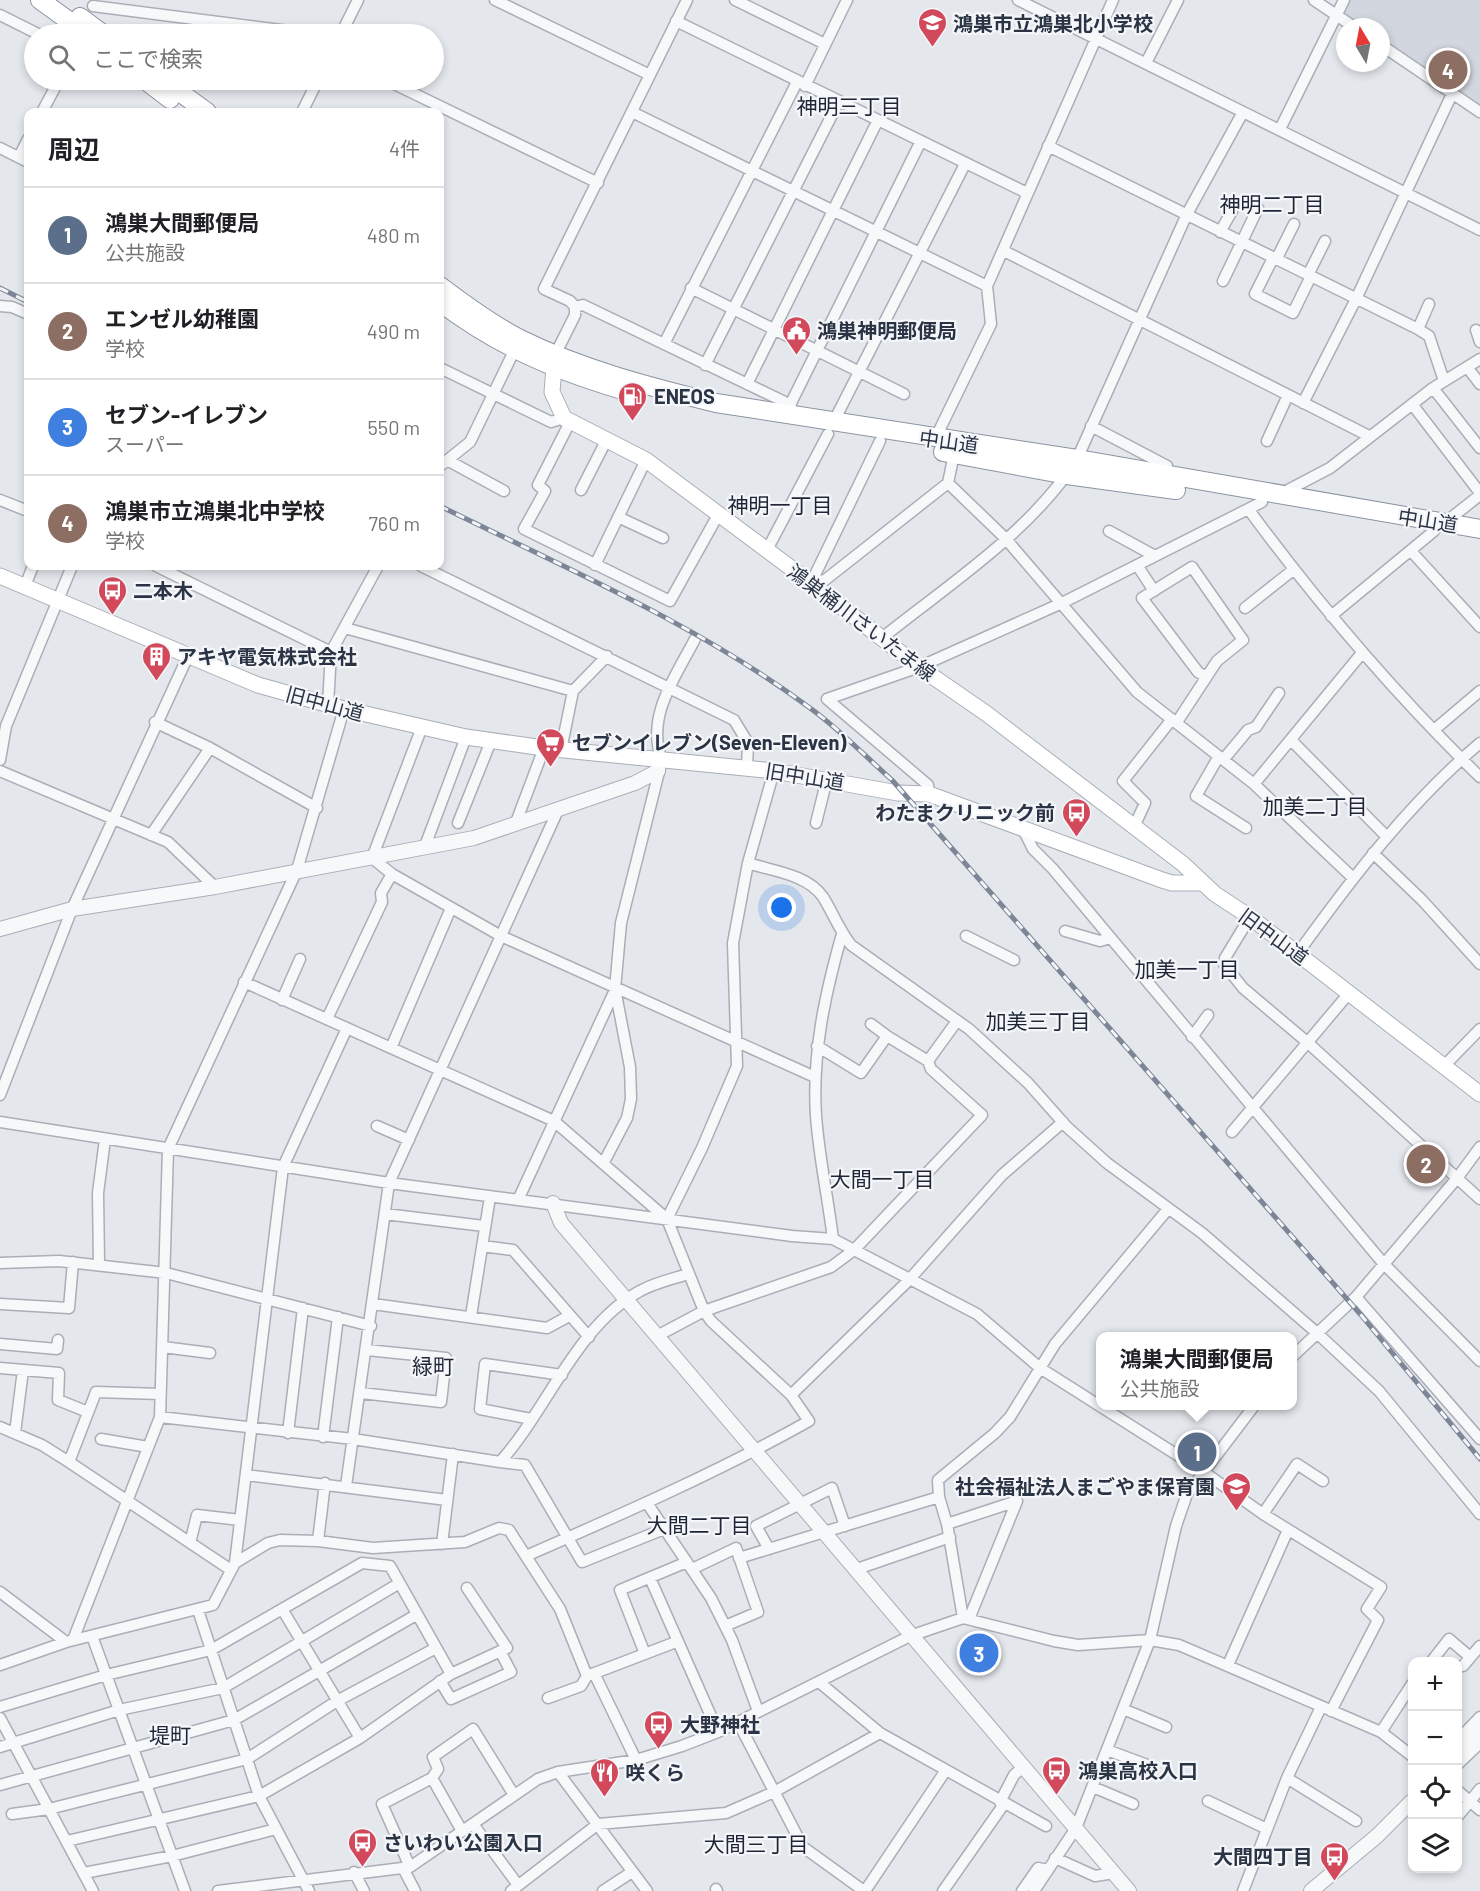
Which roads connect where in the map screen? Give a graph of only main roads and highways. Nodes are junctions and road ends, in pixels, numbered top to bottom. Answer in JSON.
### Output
{"nodes":[{"id":1,"x":40,"y":0,"type":"edge"},
{"id":2,"x":57,"y":0,"type":"edge"},
{"id":3,"x":88,"y":22,"type":"edge"},
{"id":4,"x":158,"y":90,"type":"edge"},
{"id":5,"x":177,"y":90,"type":"edge"},
{"id":6,"x":183,"y":108,"type":"edge"},
{"id":7,"x":202,"y":108,"type":"edge"},
{"id":8,"x":444,"y":289,"type":"edge"},
{"id":9,"x":444,"y":305,"type":"edge"},
{"id":10,"x":554,"y":361,"type":"junction"},
{"id":11,"x":830,"y":428,"type":"junction"},
{"id":12,"x":1072,"y":467,"type":"junction"},
{"id":13,"x":1441,"y":526,"type":"junction"},
{"id":14,"x":1480,"y":529,"type":"edge"},
{"id":15,"x":1480,"y":539,"type":"edge"},
{"id":16,"x":0,"y":576,"type":"edge"},
{"id":17,"x":1202,"y":883,"type":"junction"},
{"id":18,"x":1480,"y":1094,"type":"edge"}],
"edges":[{"from":1,"to":3,"type":"highway"},
{"from":2,"to":3,"type":"highway"},
{"from":4,"to":6,"type":"highway"},
{"from":5,"to":7,"type":"highway"},
{"from":8,"to":10,"type":"highway","name":"中山道"},
{"from":9,"to":10,"type":"highway","name":"中山道"},
{"from":10,"to":11,"type":"highway","name":"中山道"},
{"from":10,"to":11,"type":"highway","name":"中山道"},
{"from":10,"to":17,"type":"main road","name":"鴻巣桶川さいたま線"},
{"from":11,"to":12,"type":"highway","name":"中山道"},
{"from":11,"to":12,"type":"highway","name":"中山道"},
{"from":12,"to":13,"type":"highway","name":"中山道"},
{"from":12,"to":13,"type":"highway","name":"中山道"},
{"from":13,"to":14,"type":"highway","name":"中山道"},
{"from":13,"to":15,"type":"highway","name":"中山道"},
{"from":16,"to":17,"type":"main road","name":"旧中山道"},
{"from":17,"to":18,"type":"main road","name":"旧中山道"}]}
